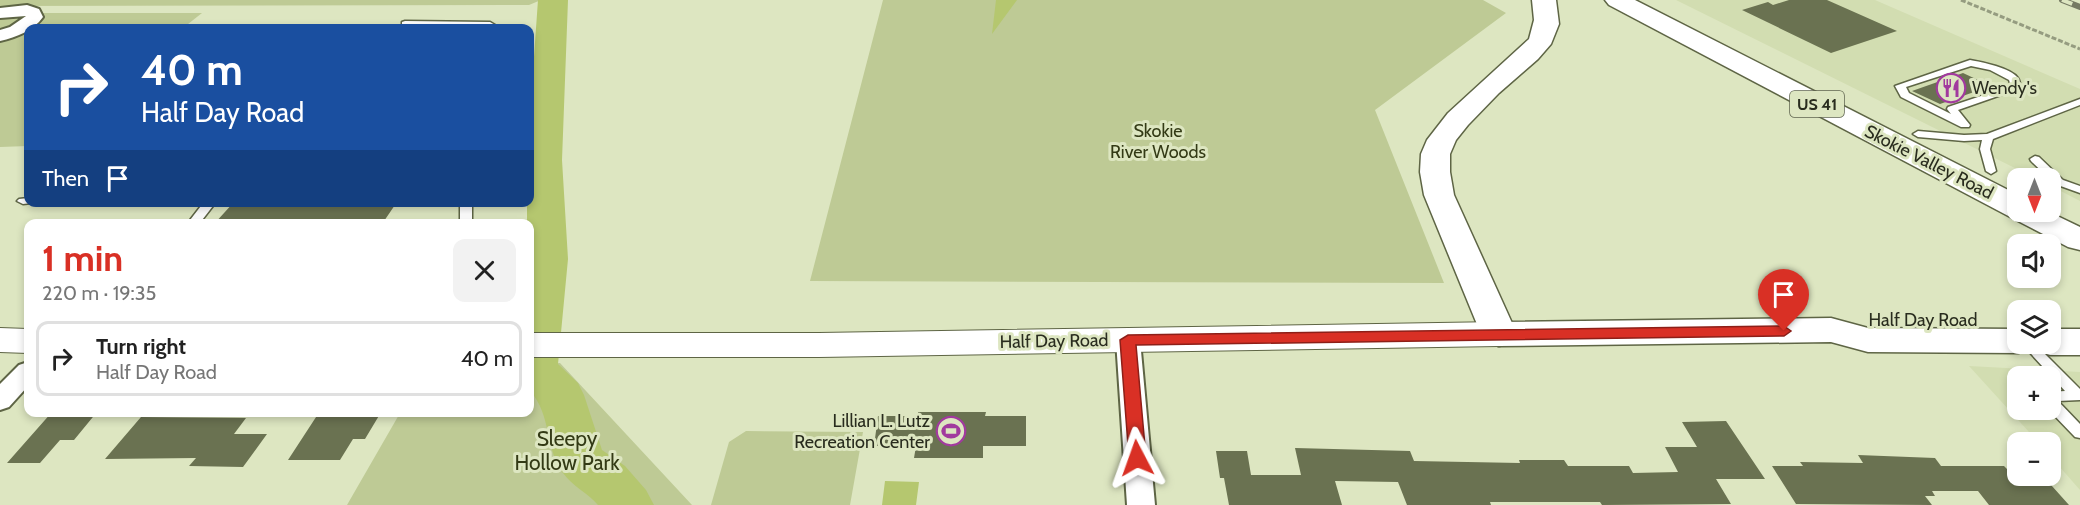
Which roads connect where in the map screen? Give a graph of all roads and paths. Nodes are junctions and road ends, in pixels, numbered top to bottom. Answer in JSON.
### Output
{"nodes":[{"id":1,"x":1544,"y":0,"type":"edge"},
{"id":2,"x":1617,"y":0,"type":"edge"},
{"id":3,"x":1652,"y":0,"type":"edge"},
{"id":4,"x":1961,"y":0,"type":"edge"},
{"id":5,"x":0,"y":13,"type":"edge"},
{"id":6,"x":26,"y":24,"type":"edge"},
{"id":7,"x":24,"y":25,"type":"edge"},
{"id":8,"x":0,"y":36,"type":"edge"},
{"id":9,"x":2080,"y":49,"type":"edge"},
{"id":10,"x":2080,"y":102,"type":"edge"},
{"id":11,"x":1965,"y":125,"type":"joint"},
{"id":12,"x":1918,"y":134,"type":"junction"},
{"id":13,"x":1988,"y":136,"type":"junction"},
{"id":14,"x":2035,"y":159,"type":"dead end"},
{"id":15,"x":1991,"y":171,"type":"junction"},
{"id":16,"x":2007,"y":179,"type":"edge"},
{"id":17,"x":2080,"y":190,"type":"edge"},
{"id":18,"x":2007,"y":202,"type":"edge"},
{"id":19,"x":2061,"y":206,"type":"edge"},
{"id":20,"x":207,"y":207,"type":"edge"},
{"id":21,"x":2080,"y":216,"type":"edge"},
{"id":22,"x":196,"y":219,"type":"edge"},
{"id":23,"x":2045,"y":222,"type":"edge"},
{"id":24,"x":2080,"y":240,"type":"edge"},
{"id":25,"x":2007,"y":321,"type":"edge"},
{"id":26,"x":2061,"y":321,"type":"edge"},
{"id":27,"x":2080,"y":321,"type":"edge"},
{"id":28,"x":1832,"y":330,"type":"junction"},
{"id":29,"x":1499,"y":334,"type":"junction"},
{"id":30,"x":0,"y":340,"type":"edge"},
{"id":31,"x":1128,"y":340,"type":"junction"},
{"id":32,"x":24,"y":341,"type":"edge"},
{"id":33,"x":2007,"y":342,"type":"edge"},
{"id":34,"x":2061,"y":342,"type":"edge"},
{"id":35,"x":2080,"y":342,"type":"edge"},
{"id":36,"x":534,"y":345,"type":"edge"},
{"id":37,"x":2038,"y":354,"type":"edge"},
{"id":38,"x":24,"y":375,"type":"edge"},
{"id":39,"x":2079,"y":395,"type":"edge"},
{"id":40,"x":2061,"y":396,"type":"edge"},
{"id":41,"x":0,"y":400,"type":"edge"},
{"id":42,"x":2061,"y":413,"type":"edge"},
{"id":43,"x":2080,"y":433,"type":"edge"},
{"id":44,"x":1141,"y":505,"type":"edge"}],
"edges":[{"from":1,"to":29,"type":"main road"},
{"from":2,"to":18,"type":"main road","name":"Skokie Valley Road","number":"US 41"},
{"from":3,"to":12,"type":"main road","name":"Skokie Valley Road","number":"US 41"},
{"from":4,"to":9,"type":"path"},
{"from":5,"to":6,"type":"street"},
{"from":7,"to":8,"type":"street"},
{"from":10,"to":13,"type":"lane"},
{"from":11,"to":11,"type":"lane"},
{"from":12,"to":13,"type":"lane"},
{"from":12,"to":15,"type":"main road","name":"Skokie Valley Road","number":"US 41"},
{"from":13,"to":15,"type":"lane"},
{"from":14,"to":17,"type":"lane"},
{"from":15,"to":16,"type":"main road","name":"Skokie Valley Road","number":"US 41"},
{"from":19,"to":21,"type":"main road"},
{"from":20,"to":22,"type":"lane"},
{"from":23,"to":24,"type":"main road"},
{"from":25,"to":28,"type":"main road","name":"Half Day Road"},
{"from":26,"to":27,"type":"main road"},
{"from":28,"to":29,"type":"main road","name":"Half Day Road"},
{"from":28,"to":33,"type":"main road","name":"Half Day Road"},
{"from":29,"to":31,"type":"main road","name":"Half Day Road"},
{"from":30,"to":32,"type":"main road"},
{"from":31,"to":36,"type":"main road","name":"Half Day Road"},
{"from":31,"to":44,"type":"street"},
{"from":34,"to":35,"type":"main road"},
{"from":37,"to":39,"type":"lane"},
{"from":38,"to":41,"type":"street"},
{"from":39,"to":40,"type":"lane"},
{"from":42,"to":43,"type":"lane"}]}
